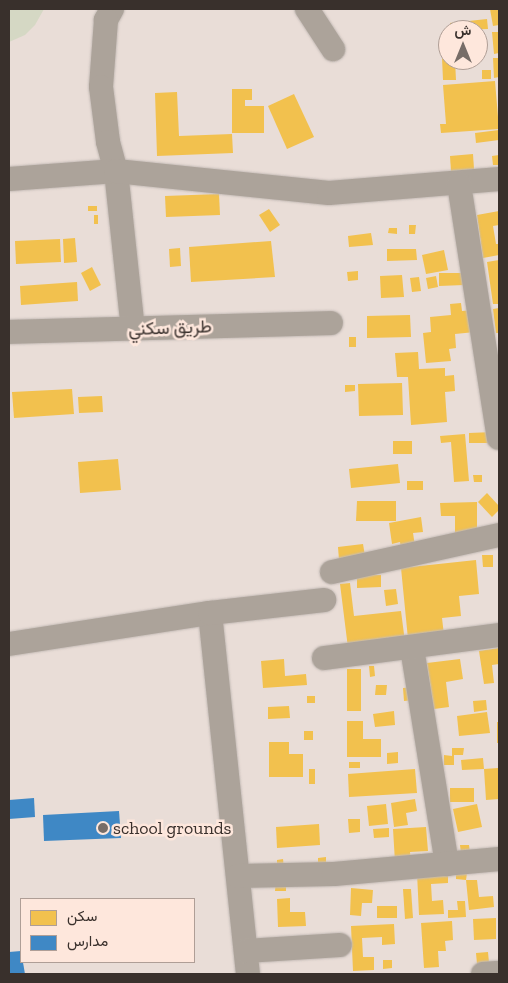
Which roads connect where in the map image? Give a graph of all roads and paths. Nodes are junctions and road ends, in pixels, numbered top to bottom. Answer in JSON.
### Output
{"nodes":[{"id":1,"x":112,"y":9,"type":"edge"},
{"id":2,"x":307,"y":9,"type":"edge"},
{"id":3,"x":332,"y":49,"type":"dead end"},
{"id":4,"x":116,"y":171,"type":"junction"},
{"id":5,"x":9,"y":179,"type":"edge"},
{"id":6,"x":499,"y":179,"type":"edge"},
{"id":7,"x":459,"y":184,"type":"junction"},
{"id":8,"x":331,"y":323,"type":"dead end"},
{"id":9,"x":133,"y":328,"type":"junction"},
{"id":10,"x":9,"y":332,"type":"edge"},
{"id":11,"x":494,"y":370,"type":"edge"},
{"id":12,"x":499,"y":438,"type":"edge"},
{"id":13,"x":499,"y":535,"type":"edge"},
{"id":14,"x":332,"y":572,"type":"dead end"},
{"id":15,"x":324,"y":600,"type":"dead end"},
{"id":16,"x":210,"y":613,"type":"junction"},
{"id":17,"x":499,"y":635,"type":"edge"},
{"id":18,"x":9,"y":644,"type":"edge"},
{"id":19,"x":412,"y":648,"type":"junction"},
{"id":20,"x":324,"y":658,"type":"dead end"},
{"id":21,"x":499,"y":859,"type":"edge"},
{"id":22,"x":447,"y":864,"type":"junction"},
{"id":23,"x":238,"y":876,"type":"junction"},
{"id":24,"x":340,"y":945,"type":"dead end"},
{"id":25,"x":247,"y":963,"type":"edge"},
{"id":26,"x":499,"y":973,"type":"edge"},
{"id":27,"x":483,"y":974,"type":"edge"}],
"edges":[{"from":1,"to":4,"type":"street"},
{"from":2,"to":3,"type":"street"},
{"from":4,"to":5,"type":"street"},
{"from":4,"to":7,"type":"street"},
{"from":4,"to":9,"type":"street"},
{"from":6,"to":7,"type":"street"},
{"from":7,"to":11,"type":"street"},
{"from":8,"to":9,"type":"street","name":"طريق سكني"},
{"from":9,"to":10,"type":"street","name":"طريق سكني"},
{"from":11,"to":12,"type":"street"},
{"from":13,"to":14,"type":"street"},
{"from":15,"to":16,"type":"street"},
{"from":16,"to":18,"type":"street"},
{"from":16,"to":23,"type":"street"},
{"from":17,"to":19,"type":"street"},
{"from":19,"to":20,"type":"street"},
{"from":19,"to":22,"type":"street"},
{"from":21,"to":22,"type":"street"},
{"from":22,"to":23,"type":"street"},
{"from":23,"to":25,"type":"street"},
{"from":24,"to":25,"type":"street"},
{"from":26,"to":27,"type":"street"}]}
